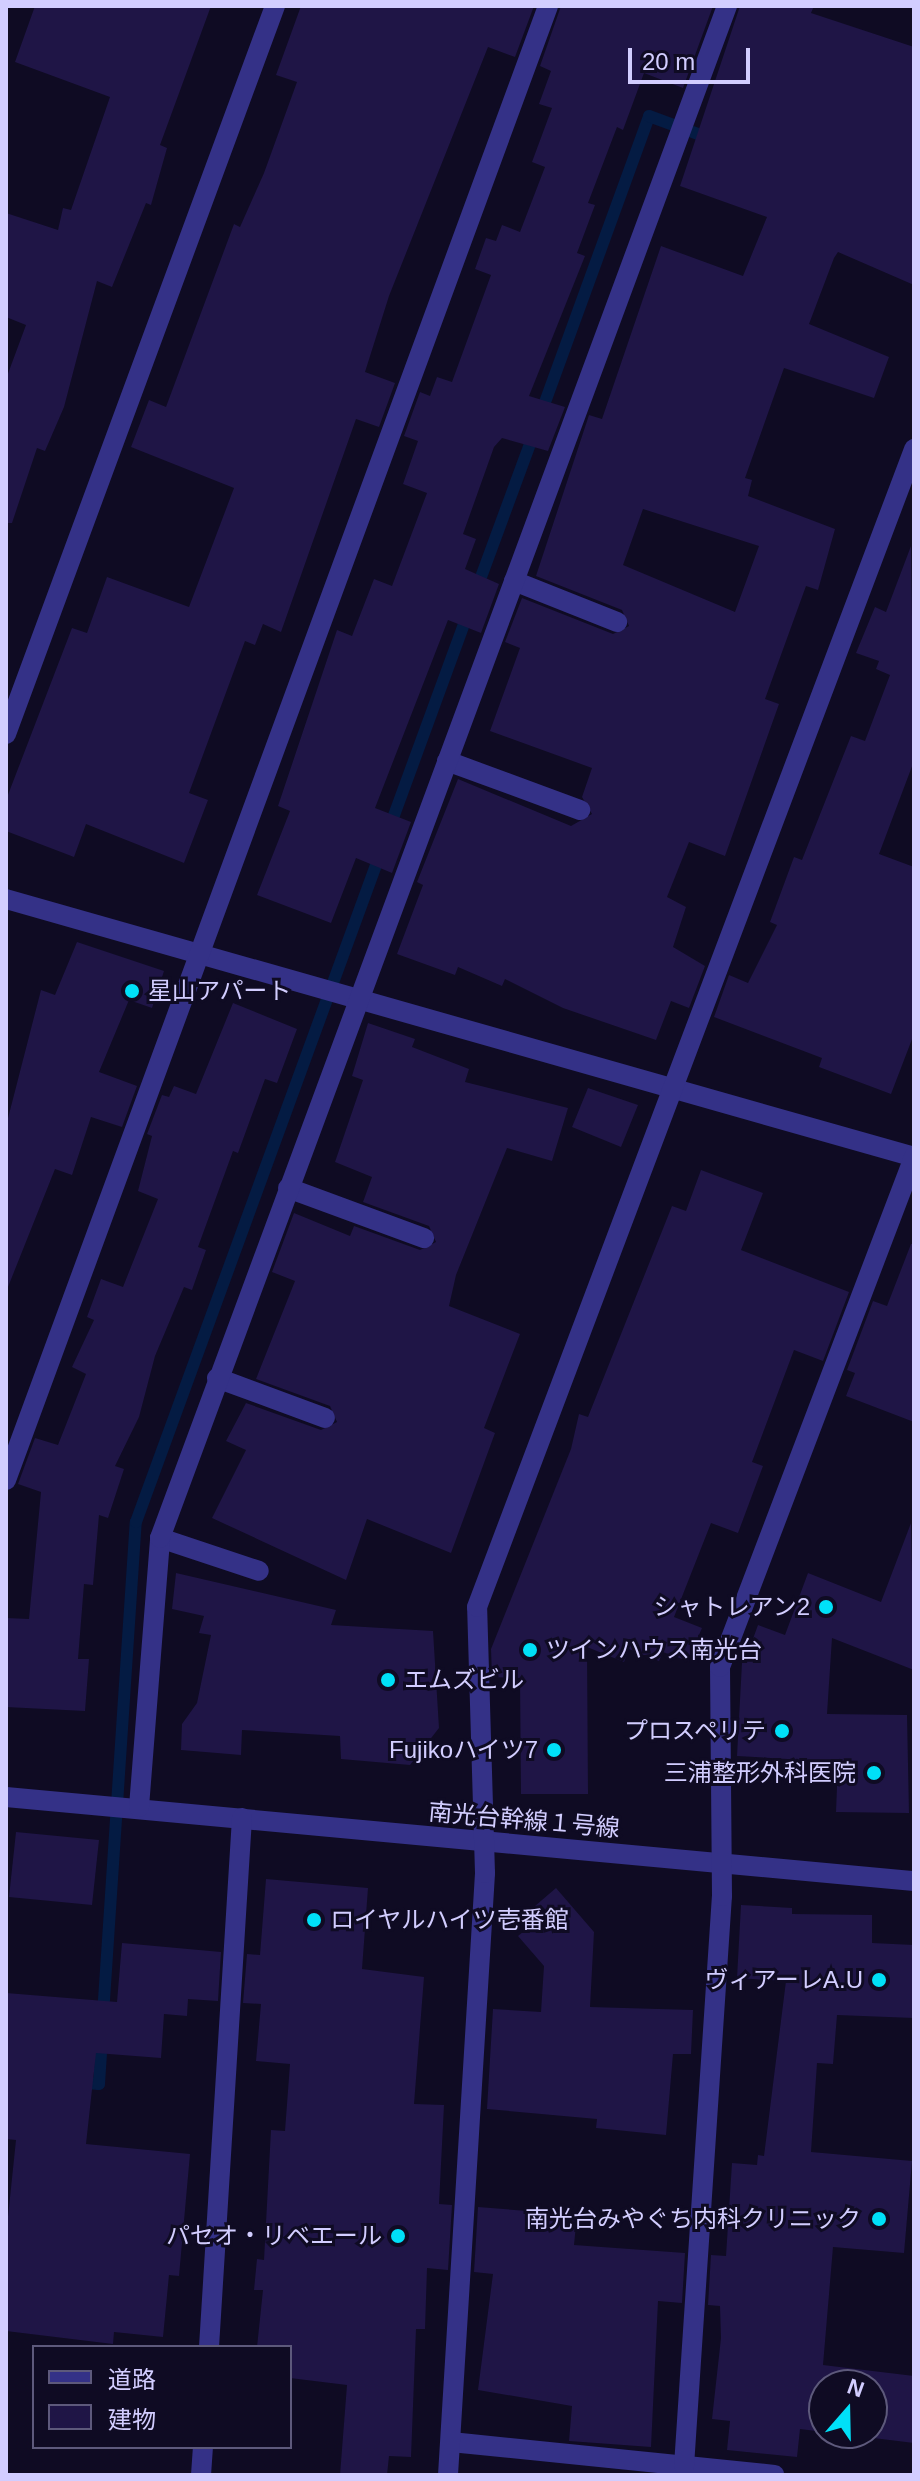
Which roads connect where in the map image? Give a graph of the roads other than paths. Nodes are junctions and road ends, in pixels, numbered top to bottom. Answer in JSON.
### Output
{"nodes":[{"id":1,"x":275,"y":6,"type":"edge"},
{"id":2,"x":548,"y":6,"type":"edge"},
{"id":3,"x":727,"y":6,"type":"edge"},
{"id":4,"x":914,"y":449,"type":"edge"},
{"id":5,"x":514,"y":581,"type":"junction"},
{"id":6,"x":617,"y":622,"type":"dead end"},
{"id":7,"x":6,"y":734,"type":"edge"},
{"id":8,"x":447,"y":761,"type":"junction"},
{"id":9,"x":580,"y":810,"type":"dead end"},
{"id":10,"x":6,"y":899,"type":"edge"},
{"id":11,"x":201,"y":952,"type":"junction"},
{"id":12,"x":352,"y":998,"type":"junction"},
{"id":13,"x":676,"y":1091,"type":"junction"},
{"id":14,"x":914,"y":1157,"type":"edge"},
{"id":15,"x":288,"y":1188,"type":"junction"},
{"id":16,"x":424,"y":1238,"type":"dead end"},
{"id":17,"x":217,"y":1378,"type":"junction"},
{"id":18,"x":325,"y":1418,"type":"dead end"},
{"id":19,"x":6,"y":1480,"type":"edge"},
{"id":20,"x":160,"y":1538,"type":"junction"},
{"id":21,"x":259,"y":1571,"type":"dead end"},
{"id":22,"x":6,"y":1797,"type":"edge"},
{"id":23,"x":134,"y":1807,"type":"junction"},
{"id":24,"x":242,"y":1818,"type":"junction"},
{"id":25,"x":484,"y":1843,"type":"junction"},
{"id":26,"x":723,"y":1864,"type":"junction"},
{"id":27,"x":914,"y":1881,"type":"edge"},
{"id":28,"x":209,"y":2345,"type":"edge"},
{"id":29,"x":451,"y":2442,"type":"junction"},
{"id":30,"x":203,"y":2449,"type":"edge"},
{"id":31,"x":684,"y":2466,"type":"junction"},
{"id":32,"x":201,"y":2475,"type":"edge"},
{"id":33,"x":448,"y":2475,"type":"edge"},
{"id":34,"x":774,"y":2475,"type":"edge"}],
"edges":[{"from":1,"to":7,"type":"street"},
{"from":2,"to":11,"type":"street"},
{"from":3,"to":5,"type":"street"},
{"from":4,"to":13,"type":"street"},
{"from":5,"to":6,"type":"street"},
{"from":5,"to":8,"type":"street"},
{"from":8,"to":9,"type":"street"},
{"from":8,"to":12,"type":"street"},
{"from":10,"to":11,"type":"street"},
{"from":11,"to":12,"type":"street"},
{"from":11,"to":19,"type":"street"},
{"from":12,"to":13,"type":"street"},
{"from":12,"to":15,"type":"street"},
{"from":13,"to":14,"type":"street"},
{"from":13,"to":25,"type":"street"},
{"from":14,"to":26,"type":"street"},
{"from":15,"to":16,"type":"street"},
{"from":15,"to":17,"type":"street"},
{"from":17,"to":18,"type":"street"},
{"from":17,"to":20,"type":"street"},
{"from":20,"to":21,"type":"street"},
{"from":20,"to":23,"type":"street"},
{"from":22,"to":23,"type":"street","name":"南光台幹線１号線"},
{"from":23,"to":24,"type":"street","name":"南光台幹線１号線"},
{"from":24,"to":25,"type":"street","name":"南光台幹線１号線"},
{"from":24,"to":28,"type":"street"},
{"from":25,"to":26,"type":"street","name":"南光台幹線１号線"},
{"from":25,"to":29,"type":"street"},
{"from":26,"to":27,"type":"street","name":"南光台幹線１号線"},
{"from":26,"to":31,"type":"street"},
{"from":29,"to":31,"type":"street"},
{"from":29,"to":33,"type":"street"},
{"from":30,"to":32,"type":"street"},
{"from":31,"to":34,"type":"street"}]}
